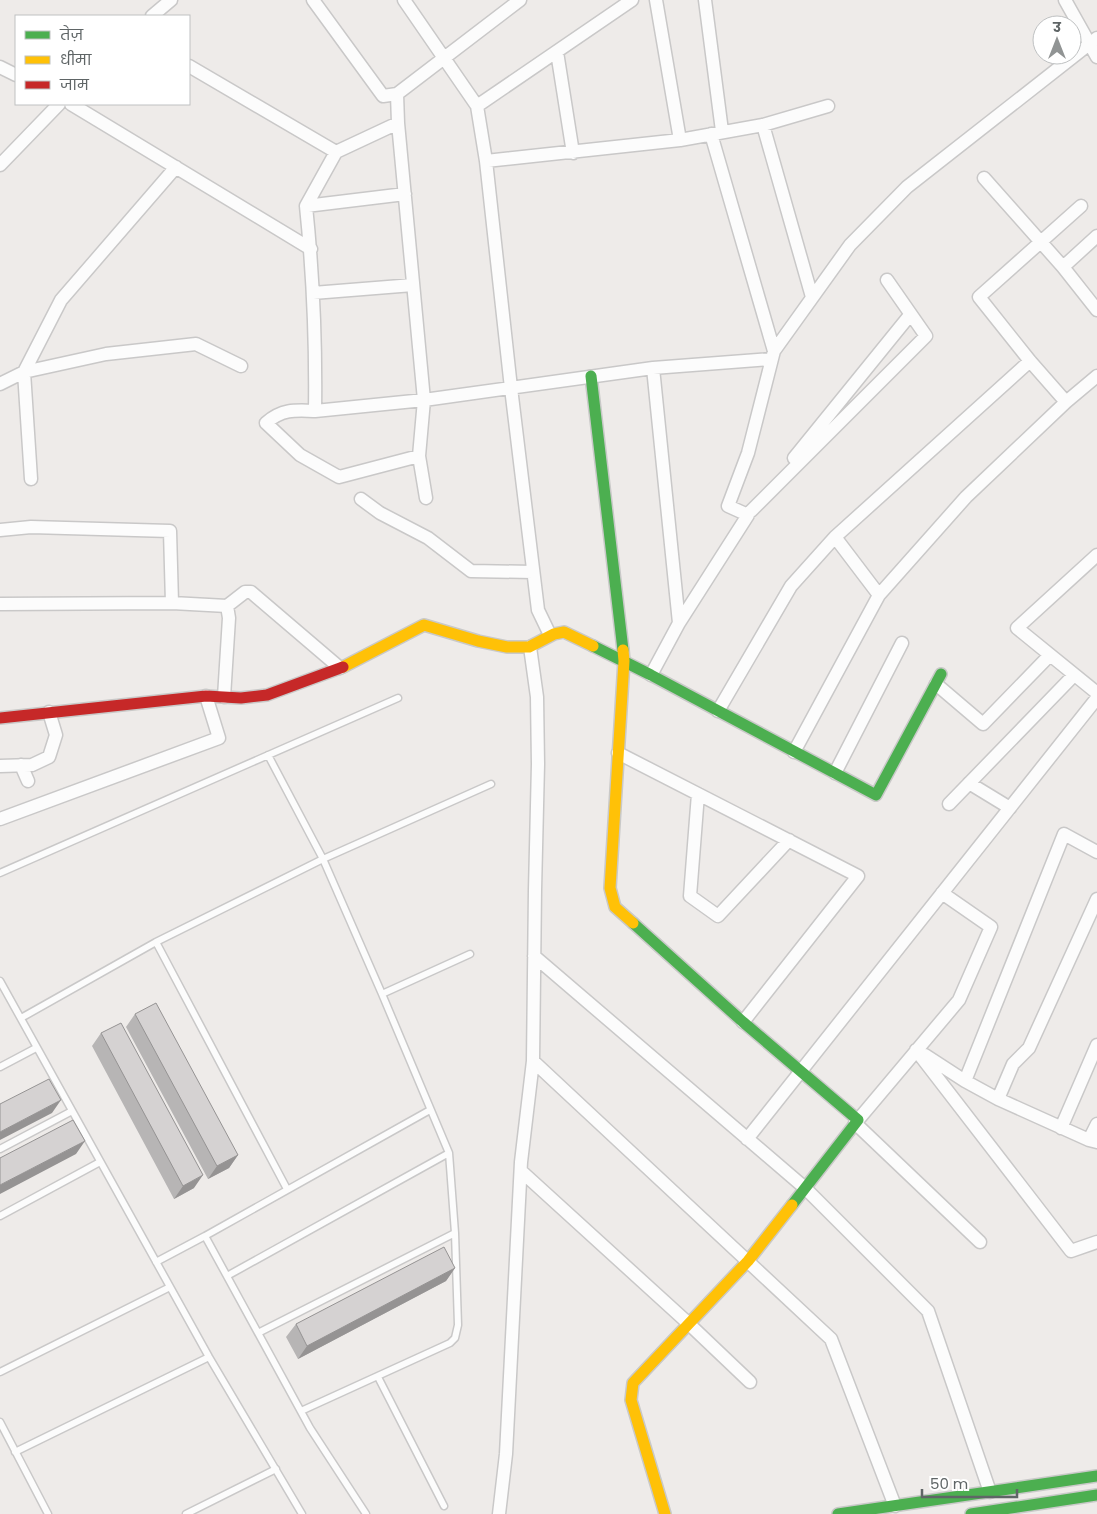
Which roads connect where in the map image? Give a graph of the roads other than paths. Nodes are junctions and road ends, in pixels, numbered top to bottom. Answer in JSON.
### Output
{"nodes":[{"id":1,"x":172,"y":0,"type":"edge"},
{"id":2,"x":313,"y":0,"type":"edge"},
{"id":3,"x":404,"y":0,"type":"edge"},
{"id":4,"x":632,"y":0,"type":"edge"},
{"id":5,"x":656,"y":0,"type":"edge"},
{"id":6,"x":705,"y":0,"type":"edge"},
{"id":7,"x":1065,"y":0,"type":"edge"},
{"id":8,"x":516,"y":1,"type":"edge"},
{"id":9,"x":153,"y":15,"type":"edge"},
{"id":10,"x":1093,"y":42,"type":"edge"},
{"id":11,"x":557,"y":52,"type":"junction"},
{"id":12,"x":1097,"y":57,"type":"edge"},
{"id":13,"x":444,"y":58,"type":"junction"},
{"id":14,"x":0,"y":67,"type":"edge"},
{"id":15,"x":190,"y":67,"type":"edge"},
{"id":16,"x":15,"y":74,"type":"edge"},
{"id":17,"x":397,"y":94,"type":"junction"},
{"id":18,"x":58,"y":105,"type":"edge"},
{"id":19,"x":73,"y":105,"type":"edge"},
{"id":20,"x":477,"y":106,"type":"junction"},
{"id":21,"x":828,"y":106,"type":"dead end"},
{"id":22,"x":398,"y":123,"type":"junction"},
{"id":23,"x":763,"y":125,"type":"junction"},
{"id":24,"x":716,"y":133,"type":"junction"},
{"id":25,"x":680,"y":140,"type":"junction"},
{"id":26,"x":336,"y":152,"type":"junction"},
{"id":27,"x":573,"y":153,"type":"junction"},
{"id":28,"x":486,"y":161,"type":"junction"},
{"id":29,"x":0,"y":165,"type":"edge"},
{"id":30,"x":176,"y":167,"type":"junction"},
{"id":31,"x":984,"y":178,"type":"dead end"},
{"id":32,"x":405,"y":194,"type":"junction"},
{"id":33,"x":306,"y":206,"type":"junction"},
{"id":34,"x":1081,"y":206,"type":"dead end"},
{"id":35,"x":1097,"y":236,"type":"edge"},
{"id":36,"x":1041,"y":242,"type":"junction"},
{"id":37,"x":310,"y":249,"type":"junction"},
{"id":38,"x":1062,"y":267,"type":"junction"},
{"id":39,"x":887,"y":280,"type":"dead end"},
{"id":40,"x":413,"y":285,"type":"junction"},
{"id":41,"x":313,"y":293,"type":"junction"},
{"id":42,"x":812,"y":297,"type":"junction"},
{"id":43,"x":1097,"y":310,"type":"edge"},
{"id":44,"x":910,"y":315,"type":"junction"},
{"id":45,"x":772,"y":355,"type":"junction"},
{"id":46,"x":1030,"y":361,"type":"junction"},
{"id":47,"x":241,"y":366,"type":"dead end"},
{"id":48,"x":653,"y":368,"type":"junction"},
{"id":49,"x":24,"y":372,"type":"junction"},
{"id":50,"x":591,"y":376,"type":"junction"},
{"id":51,"x":1097,"y":376,"type":"edge"},
{"id":52,"x":0,"y":384,"type":"edge"},
{"id":53,"x":511,"y":388,"type":"junction"},
{"id":54,"x":424,"y":400,"type":"junction"},
{"id":55,"x":1066,"y":402,"type":"junction"},
{"id":56,"x":315,"y":411,"type":"junction"},
{"id":57,"x":419,"y":456,"type":"junction"},
{"id":58,"x":31,"y":479,"type":"dead end"},
{"id":59,"x":426,"y":498,"type":"dead end"},
{"id":60,"x":361,"y":499,"type":"dead end"},
{"id":61,"x":750,"y":513,"type":"junction"},
{"id":62,"x":0,"y":530,"type":"edge"},
{"id":63,"x":835,"y":537,"type":"junction"},
{"id":64,"x":1097,"y":555,"type":"edge"},
{"id":65,"x":533,"y":572,"type":"junction"},
{"id":66,"x":879,"y":595,"type":"junction"},
{"id":67,"x":172,"y":603,"type":"junction"},
{"id":68,"x":0,"y":604,"type":"edge"},
{"id":69,"x":227,"y":606,"type":"junction"},
{"id":70,"x":679,"y":623,"type":"junction"},
{"id":71,"x":550,"y":635,"type":"junction"},
{"id":72,"x":902,"y":643,"type":"dead end"},
{"id":73,"x":530,"y":647,"type":"junction"},
{"id":74,"x":1050,"y":656,"type":"junction"},
{"id":75,"x":624,"y":661,"type":"junction"},
{"id":76,"x":340,"y":668,"type":"junction"},
{"id":77,"x":651,"y":675,"type":"junction"},
{"id":78,"x":1074,"y":675,"type":"junction"},
{"id":79,"x":938,"y":679,"type":"joint"},
{"id":80,"x":1097,"y":693,"type":"edge"},
{"id":81,"x":206,"y":696,"type":"junction"},
{"id":82,"x":224,"y":697,"type":"junction"},
{"id":83,"x":398,"y":698,"type":"dead end"},
{"id":84,"x":1097,"y":698,"type":"edge"},
{"id":85,"x":718,"y":711,"type":"junction"},
{"id":86,"x":50,"y":712,"type":"junction"},
{"id":87,"x":0,"y":718,"type":"edge"},
{"id":88,"x":794,"y":752,"type":"junction"},
{"id":89,"x":618,"y":753,"type":"junction"},
{"id":90,"x":268,"y":755,"type":"junction"},
{"id":91,"x":21,"y":765,"type":"junction"},
{"id":92,"x":0,"y":766,"type":"edge"},
{"id":93,"x":835,"y":773,"type":"junction"},
{"id":94,"x":28,"y":781,"type":"dead end"},
{"id":95,"x":969,"y":783,"type":"junction"},
{"id":96,"x":491,"y":784,"type":"dead end"},
{"id":97,"x":698,"y":794,"type":"junction"},
{"id":98,"x":949,"y":804,"type":"dead end"},
{"id":99,"x":1010,"y":808,"type":"junction"},
{"id":100,"x":0,"y":819,"type":"edge"},
{"id":101,"x":789,"y":840,"type":"junction"},
{"id":102,"x":1097,"y":852,"type":"edge"},
{"id":103,"x":323,"y":859,"type":"junction"},
{"id":104,"x":0,"y":873,"type":"edge"},
{"id":105,"x":942,"y":893,"type":"junction"},
{"id":106,"x":1097,"y":900,"type":"edge"},
{"id":107,"x":156,"y":942,"type":"junction"},
{"id":108,"x":470,"y":954,"type":"dead end"},
{"id":109,"x":534,"y":956,"type":"junction"},
{"id":110,"x":0,"y":981,"type":"edge"},
{"id":111,"x":382,"y":994,"type":"junction"},
{"id":112,"x":21,"y":1018,"type":"junction"},
{"id":113,"x":743,"y":1022,"type":"junction"},
{"id":114,"x":1097,"y":1045,"type":"edge"},
{"id":115,"x":36,"y":1048,"type":"junction"},
{"id":116,"x":916,"y":1050,"type":"junction"},
{"id":117,"x":533,"y":1061,"type":"junction"},
{"id":118,"x":0,"y":1067,"type":"edge"},
{"id":119,"x":801,"y":1070,"type":"junction"},
{"id":120,"x":965,"y":1081,"type":"junction"},
{"id":121,"x":998,"y":1099,"type":"junction"},
{"id":122,"x":430,"y":1110,"type":"junction"},
{"id":123,"x":72,"y":1111,"type":"junction"},
{"id":124,"x":856,"y":1122,"type":"junction"},
{"id":125,"x":1097,"y":1124,"type":"edge"},
{"id":126,"x":1061,"y":1128,"type":"junction"},
{"id":127,"x":747,"y":1139,"type":"junction"},
{"id":128,"x":1093,"y":1141,"type":"edge"},
{"id":129,"x":0,"y":1148,"type":"edge"},
{"id":130,"x":449,"y":1153,"type":"junction"},
{"id":131,"x":100,"y":1162,"type":"junction"},
{"id":132,"x":521,"y":1171,"type":"junction"},
{"id":133,"x":805,"y":1188,"type":"junction"},
{"id":134,"x":287,"y":1189,"type":"junction"},
{"id":135,"x":0,"y":1216,"type":"edge"},
{"id":136,"x":455,"y":1233,"type":"junction"},
{"id":137,"x":205,"y":1236,"type":"junction"},
{"id":138,"x":980,"y":1242,"type":"dead end"},
{"id":139,"x":1097,"y":1242,"type":"edge"},
{"id":140,"x":748,"y":1261,"type":"junction"},
{"id":141,"x":156,"y":1262,"type":"junction"},
{"id":142,"x":227,"y":1276,"type":"junction"},
{"id":143,"x":170,"y":1287,"type":"junction"},
{"id":144,"x":688,"y":1323,"type":"junction"},
{"id":145,"x":258,"y":1333,"type":"junction"},
{"id":146,"x":209,"y":1357,"type":"junction"},
{"id":147,"x":0,"y":1372,"type":"edge"},
{"id":148,"x":378,"y":1377,"type":"junction"},
{"id":149,"x":750,"y":1382,"type":"dead end"},
{"id":150,"x":301,"y":1411,"type":"junction"},
{"id":151,"x":0,"y":1422,"type":"edge"},
{"id":152,"x":16,"y":1452,"type":"junction"},
{"id":153,"x":276,"y":1469,"type":"junction"},
{"id":154,"x":1097,"y":1476,"type":"edge"},
{"id":155,"x":990,"y":1492,"type":"junction"},
{"id":156,"x":1097,"y":1494,"type":"edge"},
{"id":157,"x":444,"y":1506,"type":"dead end"},
{"id":158,"x":895,"y":1506,"type":"junction"},
{"id":159,"x":48,"y":1514,"type":"edge"},
{"id":160,"x":186,"y":1514,"type":"edge"},
{"id":161,"x":302,"y":1514,"type":"edge"},
{"id":162,"x":366,"y":1514,"type":"edge"},
{"id":163,"x":499,"y":1514,"type":"edge"},
{"id":164,"x":665,"y":1514,"type":"edge"},
{"id":165,"x":838,"y":1514,"type":"edge"},
{"id":166,"x":970,"y":1514,"type":"edge"}],
"edges":[{"from":1,"to":9,"type":"street"},
{"from":2,"to":17,"type":"street"},
{"from":3,"to":13,"type":"street"},
{"from":4,"to":11,"type":"street"},
{"from":5,"to":25,"type":"street"},
{"from":6,"to":24,"type":"street"},
{"from":7,"to":10,"type":"street"},
{"from":8,"to":13,"type":"street"},
{"from":10,"to":12,"type":"street"},
{"from":10,"to":42,"type":"street"},
{"from":11,"to":20,"type":"street"},
{"from":11,"to":27,"type":"street"},
{"from":13,"to":17,"type":"street"},
{"from":13,"to":20,"type":"street"},
{"from":14,"to":16,"type":"street"},
{"from":15,"to":26,"type":"street"},
{"from":17,"to":22,"type":"street"},
{"from":18,"to":29,"type":"street"},
{"from":19,"to":30,"type":"street"},
{"from":20,"to":28,"type":"street"},
{"from":21,"to":23,"type":"street"},
{"from":22,"to":26,"type":"street"},
{"from":22,"to":32,"type":"street"},
{"from":23,"to":24,"type":"street"},
{"from":23,"to":42,"type":"street"},
{"from":24,"to":25,"type":"street"},
{"from":24,"to":45,"type":"street"},
{"from":25,"to":27,"type":"street"},
{"from":26,"to":33,"type":"street"},
{"from":27,"to":28,"type":"street"},
{"from":28,"to":53,"type":"street"},
{"from":30,"to":37,"type":"street"},
{"from":30,"to":49,"type":"street"},
{"from":31,"to":36,"type":"street"},
{"from":32,"to":33,"type":"street"},
{"from":32,"to":40,"type":"street"},
{"from":33,"to":37,"type":"street"},
{"from":34,"to":36,"type":"street"},
{"from":35,"to":38,"type":"street"},
{"from":36,"to":38,"type":"street"},
{"from":36,"to":46,"type":"street"},
{"from":37,"to":41,"type":"street"},
{"from":38,"to":43,"type":"street"},
{"from":39,"to":44,"type":"street"},
{"from":40,"to":41,"type":"street"},
{"from":40,"to":54,"type":"street"},
{"from":41,"to":56,"type":"street"},
{"from":42,"to":45,"type":"street"},
{"from":44,"to":61,"type":"street"},
{"from":44,"to":61,"type":"street"},
{"from":45,"to":48,"type":"street"},
{"from":45,"to":61,"type":"street"},
{"from":46,"to":55,"type":"street"},
{"from":46,"to":63,"type":"street"},
{"from":47,"to":49,"type":"street"},
{"from":48,"to":50,"type":"street"},
{"from":48,"to":70,"type":"street"},
{"from":49,"to":52,"type":"street"},
{"from":49,"to":58,"type":"street"},
{"from":50,"to":53,"type":"street"},
{"from":50,"to":75,"type":"main road"},
{"from":51,"to":55,"type":"street"},
{"from":53,"to":54,"type":"street"},
{"from":53,"to":65,"type":"street"},
{"from":54,"to":56,"type":"street"},
{"from":54,"to":57,"type":"street"},
{"from":55,"to":66,"type":"street"},
{"from":56,"to":57,"type":"street"},
{"from":57,"to":59,"type":"street"},
{"from":60,"to":65,"type":"street"},
{"from":61,"to":70,"type":"street"},
{"from":62,"to":67,"type":"street"},
{"from":63,"to":66,"type":"street"},
{"from":63,"to":85,"type":"street"},
{"from":64,"to":74,"type":"street"},
{"from":65,"to":71,"type":"street"},
{"from":66,"to":88,"type":"street"},
{"from":67,"to":68,"type":"street"},
{"from":67,"to":69,"type":"street"},
{"from":69,"to":76,"type":"street"},
{"from":69,"to":82,"type":"street"},
{"from":70,"to":77,"type":"street"},
{"from":71,"to":73,"type":"main road"},
{"from":71,"to":75,"type":"main road"},
{"from":72,"to":93,"type":"street"},
{"from":73,"to":76,"type":"main road"},
{"from":73,"to":109,"type":"street"},
{"from":74,"to":78,"type":"street"},
{"from":74,"to":79,"type":"street"},
{"from":75,"to":77,"type":"main road"},
{"from":75,"to":89,"type":"main road"},
{"from":76,"to":82,"type":"main road"},
{"from":77,"to":85,"type":"main road"},
{"from":78,"to":80,"type":"street"},
{"from":78,"to":95,"type":"street"},
{"from":79,"to":93,"type":"main road"},
{"from":81,"to":82,"type":"main road"},
{"from":81,"to":86,"type":"main road"},
{"from":81,"to":100,"type":"street"},
{"from":83,"to":90,"type":"lane"},
{"from":84,"to":99,"type":"street"},
{"from":85,"to":88,"type":"main road"},
{"from":86,"to":87,"type":"main road"},
{"from":86,"to":91,"type":"street"},
{"from":88,"to":93,"type":"main road"},
{"from":89,"to":97,"type":"street"},
{"from":89,"to":113,"type":"main road"},
{"from":90,"to":103,"type":"lane"},
{"from":90,"to":104,"type":"lane"},
{"from":91,"to":92,"type":"street"},
{"from":91,"to":94,"type":"street"},
{"from":95,"to":98,"type":"street"},
{"from":95,"to":99,"type":"street"},
{"from":96,"to":103,"type":"lane"},
{"from":97,"to":101,"type":"street"},
{"from":97,"to":101,"type":"street"},
{"from":99,"to":105,"type":"street"},
{"from":101,"to":113,"type":"street"},
{"from":102,"to":120,"type":"street"},
{"from":103,"to":107,"type":"lane"},
{"from":103,"to":111,"type":"lane"},
{"from":105,"to":116,"type":"street"},
{"from":105,"to":119,"type":"street"},
{"from":106,"to":121,"type":"street"},
{"from":107,"to":112,"type":"lane"},
{"from":107,"to":134,"type":"lane"},
{"from":108,"to":111,"type":"lane"},
{"from":109,"to":117,"type":"street"},
{"from":109,"to":127,"type":"street"},
{"from":110,"to":112,"type":"lane"},
{"from":111,"to":122,"type":"lane"},
{"from":112,"to":115,"type":"lane"},
{"from":113,"to":119,"type":"main road"},
{"from":114,"to":126,"type":"street"},
{"from":115,"to":118,"type":"lane"},
{"from":115,"to":123,"type":"lane"},
{"from":116,"to":120,"type":"street"},
{"from":116,"to":124,"type":"street"},
{"from":116,"to":139,"type":"street"},
{"from":117,"to":132,"type":"street"},
{"from":117,"to":140,"type":"street"},
{"from":119,"to":124,"type":"main road"},
{"from":119,"to":127,"type":"street"},
{"from":120,"to":121,"type":"street"},
{"from":121,"to":126,"type":"street"},
{"from":122,"to":130,"type":"lane"},
{"from":122,"to":134,"type":"lane"},
{"from":123,"to":129,"type":"lane"},
{"from":123,"to":131,"type":"lane"},
{"from":124,"to":133,"type":"main road"},
{"from":124,"to":138,"type":"street"},
{"from":125,"to":128,"type":"street"},
{"from":126,"to":128,"type":"street"},
{"from":127,"to":133,"type":"street"},
{"from":130,"to":136,"type":"lane"},
{"from":130,"to":142,"type":"lane"},
{"from":131,"to":135,"type":"lane"},
{"from":131,"to":141,"type":"lane"},
{"from":132,"to":144,"type":"street"},
{"from":132,"to":163,"type":"street"},
{"from":133,"to":140,"type":"main road"},
{"from":133,"to":155,"type":"street"},
{"from":134,"to":137,"type":"lane"},
{"from":136,"to":145,"type":"lane"},
{"from":136,"to":148,"type":"lane"},
{"from":137,"to":141,"type":"lane"},
{"from":137,"to":142,"type":"lane"},
{"from":140,"to":144,"type":"main road"},
{"from":140,"to":158,"type":"street"},
{"from":141,"to":143,"type":"lane"},
{"from":142,"to":145,"type":"lane"},
{"from":143,"to":146,"type":"lane"},
{"from":143,"to":147,"type":"lane"},
{"from":144,"to":149,"type":"street"},
{"from":144,"to":164,"type":"main road"},
{"from":145,"to":150,"type":"lane"},
{"from":146,"to":152,"type":"lane"},
{"from":146,"to":153,"type":"lane"},
{"from":148,"to":150,"type":"lane"},
{"from":148,"to":157,"type":"lane"},
{"from":150,"to":162,"type":"lane"},
{"from":151,"to":152,"type":"lane"},
{"from":152,"to":159,"type":"lane"},
{"from":153,"to":160,"type":"lane"},
{"from":153,"to":161,"type":"lane"},
{"from":154,"to":155,"type":"main road"},
{"from":155,"to":158,"type":"main road"},
{"from":156,"to":166,"type":"main road"},
{"from":158,"to":165,"type":"main road"}]}
